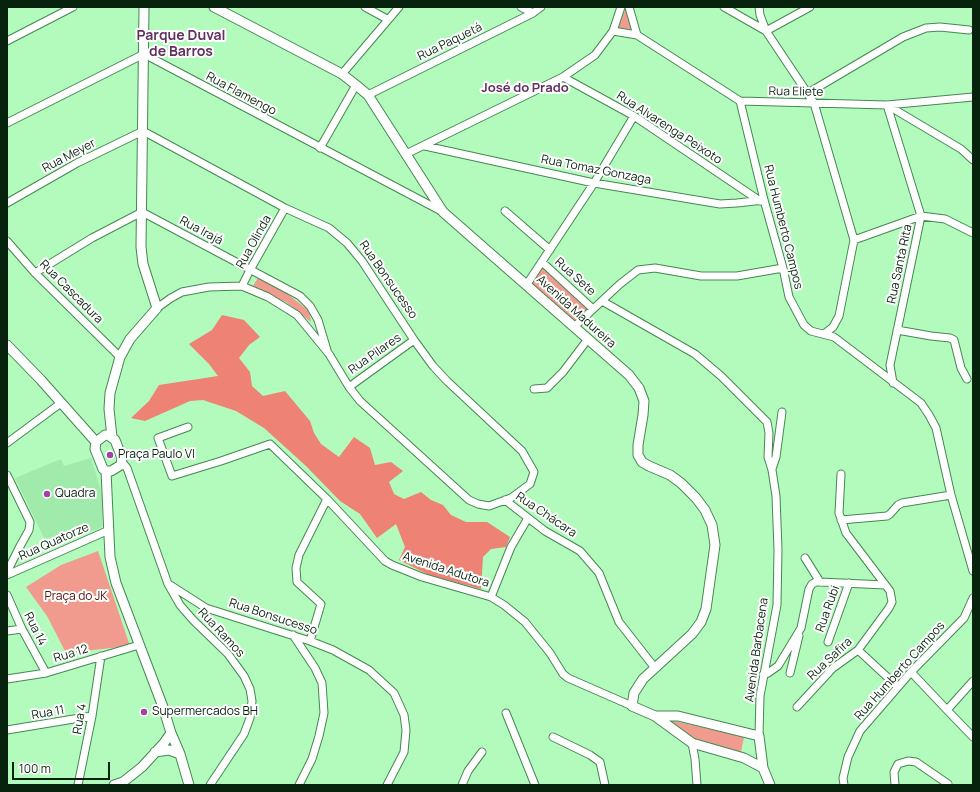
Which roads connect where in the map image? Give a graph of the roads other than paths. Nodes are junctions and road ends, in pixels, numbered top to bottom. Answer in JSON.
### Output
{"nodes":[{"id":1,"x":73,"y":7,"type":"edge"},
{"id":2,"x":144,"y":7,"type":"edge"},
{"id":3,"x":214,"y":7,"type":"edge"},
{"id":4,"x":366,"y":7,"type":"edge"},
{"id":5,"x":399,"y":7,"type":"edge"},
{"id":6,"x":521,"y":7,"type":"edge"},
{"id":7,"x":541,"y":7,"type":"edge"},
{"id":8,"x":621,"y":7,"type":"edge"},
{"id":9,"x":628,"y":7,"type":"edge"},
{"id":10,"x":724,"y":7,"type":"edge"},
{"id":11,"x":759,"y":7,"type":"edge"},
{"id":12,"x":810,"y":7,"type":"edge"},
{"id":13,"x":533,"y":14,"type":"junction"},
{"id":14,"x":387,"y":19,"type":"junction"},
{"id":15,"x":969,"y":30,"type":"dead end"},
{"id":16,"x":613,"y":31,"type":"junction"},
{"id":17,"x":766,"y":31,"type":"junction"},
{"id":18,"x":637,"y":35,"type":"junction"},
{"id":19,"x":7,"y":42,"type":"edge"},
{"id":20,"x":144,"y":54,"type":"junction"},
{"id":21,"x":342,"y":74,"type":"junction"},
{"id":22,"x":563,"y":77,"type":"junction"},
{"id":23,"x":356,"y":84,"type":"junction"},
{"id":24,"x":808,"y":93,"type":"junction"},
{"id":25,"x":368,"y":96,"type":"junction"},
{"id":26,"x":973,"y":97,"type":"edge"},
{"id":27,"x":740,"y":101,"type":"junction"},
{"id":28,"x":814,"y":103,"type":"junction"},
{"id":29,"x":887,"y":105,"type":"junction"},
{"id":30,"x":634,"y":116,"type":"junction"},
{"id":31,"x":7,"y":123,"type":"edge"},
{"id":32,"x":143,"y":131,"type":"junction"},
{"id":33,"x":425,"y":146,"type":"junction"},
{"id":34,"x":320,"y":148,"type":"junction"},
{"id":35,"x":406,"y":154,"type":"junction"},
{"id":36,"x":973,"y":160,"type":"edge"},
{"id":37,"x":594,"y":183,"type":"junction"},
{"id":38,"x":762,"y":200,"type":"junction"},
{"id":39,"x":7,"y":203,"type":"edge"},
{"id":40,"x":285,"y":208,"type":"junction"},
{"id":41,"x":505,"y":211,"type":"dead end"},
{"id":42,"x":142,"y":212,"type":"junction"},
{"id":43,"x":443,"y":212,"type":"junction"},
{"id":44,"x":921,"y":216,"type":"junction"},
{"id":45,"x":973,"y":233,"type":"edge"},
{"id":46,"x":854,"y":240,"type":"junction"},
{"id":47,"x":7,"y":241,"type":"edge"},
{"id":48,"x":550,"y":250,"type":"junction"},
{"id":49,"x":542,"y":262,"type":"junction"},
{"id":50,"x":783,"y":268,"type":"junction"},
{"id":51,"x":250,"y":270,"type":"junction"},
{"id":52,"x":35,"y":272,"type":"junction"},
{"id":53,"x":527,"y":284,"type":"junction"},
{"id":54,"x":242,"y":286,"type":"junction"},
{"id":55,"x":602,"y":301,"type":"junction"},
{"id":56,"x":157,"y":308,"type":"junction"},
{"id":57,"x":593,"y":309,"type":"junction"},
{"id":58,"x":575,"y":326,"type":"junction"},
{"id":59,"x":897,"y":330,"type":"junction"},
{"id":60,"x":824,"y":334,"type":"junction"},
{"id":61,"x":588,"y":339,"type":"junction"},
{"id":62,"x":414,"y":340,"type":"junction"},
{"id":63,"x":7,"y":345,"type":"edge"},
{"id":64,"x":329,"y":354,"type":"junction"},
{"id":65,"x":120,"y":357,"type":"junction"},
{"id":66,"x":967,"y":379,"type":"dead end"},
{"id":67,"x":893,"y":383,"type":"junction"},
{"id":68,"x":349,"y":387,"type":"junction"},
{"id":69,"x":534,"y":390,"type":"dead end"},
{"id":70,"x":61,"y":403,"type":"junction"},
{"id":71,"x":782,"y":412,"type":"dead end"},
{"id":72,"x":188,"y":427,"type":"dead end"},
{"id":73,"x":112,"y":437,"type":"junction"},
{"id":74,"x":96,"y":442,"type":"junction"},
{"id":75,"x":7,"y":444,"type":"edge"},
{"id":76,"x":122,"y":462,"type":"junction"},
{"id":77,"x":772,"y":470,"type":"junction"},
{"id":78,"x":106,"y":471,"type":"junction"},
{"id":79,"x":841,"y":474,"type":"dead end"},
{"id":80,"x":7,"y":475,"type":"edge"},
{"id":81,"x":951,"y":495,"type":"junction"},
{"id":82,"x":327,"y":499,"type":"junction"},
{"id":83,"x":505,"y":500,"type":"junction"},
{"id":84,"x":528,"y":518,"type":"junction"},
{"id":85,"x":841,"y":520,"type":"junction"},
{"id":86,"x":110,"y":530,"type":"junction"},
{"id":87,"x":805,"y":558,"type":"dead end"},
{"id":88,"x":973,"y":572,"type":"edge"},
{"id":89,"x":7,"y":573,"type":"edge"},
{"id":90,"x":820,"y":582,"type":"junction"},
{"id":91,"x":849,"y":583,"type":"junction"},
{"id":92,"x":168,"y":584,"type":"junction"},
{"id":93,"x":885,"y":585,"type":"junction"},
{"id":94,"x":7,"y":595,"type":"edge"},
{"id":95,"x":490,"y":597,"type":"junction"},
{"id":96,"x":973,"y":598,"type":"edge"},
{"id":97,"x":801,"y":628,"type":"junction"},
{"id":98,"x":22,"y":630,"type":"junction"},
{"id":99,"x":7,"y":631,"type":"edge"},
{"id":100,"x":293,"y":635,"type":"junction"},
{"id":101,"x":310,"y":641,"type":"junction"},
{"id":102,"x":828,"y":642,"type":"dead end"},
{"id":103,"x":140,"y":645,"type":"junction"},
{"id":104,"x":858,"y":650,"type":"junction"},
{"id":105,"x":101,"y":656,"type":"junction"},
{"id":106,"x":655,"y":668,"type":"junction"},
{"id":107,"x":911,"y":672,"type":"junction"},
{"id":108,"x":46,"y":673,"type":"junction"},
{"id":109,"x":790,"y":673,"type":"dead end"},
{"id":110,"x":763,"y":675,"type":"junction"},
{"id":111,"x":7,"y":679,"type":"edge"},
{"id":112,"x":973,"y":681,"type":"edge"},
{"id":113,"x":898,"y":687,"type":"junction"},
{"id":114,"x":632,"y":706,"type":"junction"},
{"id":115,"x":797,"y":707,"type":"dead end"},
{"id":116,"x":947,"y":710,"type":"junction"},
{"id":117,"x":506,"y":713,"type":"dead end"},
{"id":118,"x":92,"y":716,"type":"junction"},
{"id":119,"x":655,"y":716,"type":"junction"},
{"id":120,"x":7,"y":730,"type":"edge"},
{"id":121,"x":171,"y":733,"type":"junction"},
{"id":122,"x":759,"y":736,"type":"junction"},
{"id":123,"x":973,"y":736,"type":"edge"},
{"id":124,"x":553,"y":737,"type":"dead end"},
{"id":125,"x":692,"y":743,"type":"junction"},
{"id":126,"x":155,"y":752,"type":"junction"},
{"id":127,"x":482,"y":752,"type":"dead end"},
{"id":128,"x":180,"y":754,"type":"junction"},
{"id":129,"x":763,"y":768,"type":"junction"},
{"id":130,"x":948,"y":784,"type":"edge"},
{"id":131,"x":78,"y":785,"type":"edge"},
{"id":132,"x":114,"y":785,"type":"edge"},
{"id":133,"x":189,"y":785,"type":"edge"},
{"id":134,"x":210,"y":785,"type":"edge"},
{"id":135,"x":299,"y":785,"type":"edge"},
{"id":136,"x":387,"y":785,"type":"edge"},
{"id":137,"x":462,"y":785,"type":"edge"},
{"id":138,"x":535,"y":785,"type":"edge"},
{"id":139,"x":605,"y":785,"type":"edge"},
{"id":140,"x":697,"y":785,"type":"edge"},
{"id":141,"x":770,"y":785,"type":"edge"},
{"id":142,"x":844,"y":785,"type":"edge"},
{"id":143,"x":896,"y":785,"type":"edge"}],
"edges":[{"from":1,"to":19,"type":"street"},
{"from":2,"to":20,"type":"street"},
{"from":3,"to":21,"type":"street","name":"Avenida Madureira"},
{"from":4,"to":14,"type":"street"},
{"from":5,"to":14,"type":"street"},
{"from":6,"to":13,"type":"street"},
{"from":7,"to":13,"type":"street","name":"Rua Paquetá"},
{"from":8,"to":16,"type":"street"},
{"from":9,"to":18,"type":"street"},
{"from":10,"to":17,"type":"street"},
{"from":11,"to":17,"type":"street"},
{"from":12,"to":17,"type":"street"},
{"from":13,"to":25,"type":"street","name":"Rua Paquetá"},
{"from":14,"to":21,"type":"street"},
{"from":15,"to":24,"type":"street"},
{"from":16,"to":18,"type":"street"},
{"from":16,"to":22,"type":"street"},
{"from":17,"to":24,"type":"street"},
{"from":18,"to":27,"type":"street"},
{"from":20,"to":31,"type":"street"},
{"from":20,"to":32,"type":"street"},
{"from":20,"to":34,"type":"street","name":"Rua Flamengo"},
{"from":21,"to":23,"type":"street","name":"Avenida Madureira"},
{"from":22,"to":30,"type":"street","name":"Rua Alvarenga Peixoto"},
{"from":22,"to":33,"type":"street"},
{"from":23,"to":25,"type":"street","name":"Avenida Madureira"},
{"from":23,"to":34,"type":"street"},
{"from":24,"to":28,"type":"street"},
{"from":25,"to":35,"type":"street","name":"Avenida Madureira"},
{"from":26,"to":29,"type":"street","name":"Rua Eliete"},
{"from":27,"to":28,"type":"street","name":"Rua Eliete"},
{"from":27,"to":38,"type":"street","name":"Rua Humberto Campos"},
{"from":28,"to":29,"type":"street","name":"Rua Eliete"},
{"from":28,"to":46,"type":"street"},
{"from":29,"to":36,"type":"street"},
{"from":29,"to":44,"type":"street","name":"Rua Santa Rita"},
{"from":30,"to":37,"type":"street"},
{"from":30,"to":38,"type":"street","name":"Rua Alvarenga Peixoto"},
{"from":32,"to":39,"type":"street","name":"Rua Meyer"},
{"from":32,"to":40,"type":"street","name":"Rua Bonsucesso"},
{"from":32,"to":42,"type":"street"},
{"from":33,"to":35,"type":"street"},
{"from":33,"to":37,"type":"street","name":"Rua Tomaz Gonzaga"},
{"from":34,"to":43,"type":"street","name":"Rua Flamengo"},
{"from":35,"to":43,"type":"street","name":"Avenida Madureira"},
{"from":37,"to":38,"type":"street","name":"Rua Tomaz Gonzaga"},
{"from":37,"to":48,"type":"street"},
{"from":38,"to":50,"type":"street","name":"Rua Humberto Campos"},
{"from":40,"to":51,"type":"street","name":"Rua Olinda"},
{"from":40,"to":62,"type":"street","name":"Rua Bonsucesso"},
{"from":41,"to":48,"type":"street","name":"Rua Sete"},
{"from":42,"to":51,"type":"street","name":"Rua Irajá"},
{"from":42,"to":52,"type":"street"},
{"from":42,"to":56,"type":"street"},
{"from":43,"to":53,"type":"street","name":"Avenida Madureira"},
{"from":44,"to":45,"type":"street"},
{"from":44,"to":46,"type":"street"},
{"from":44,"to":59,"type":"street","name":"Rua Santa Rita"},
{"from":46,"to":60,"type":"street"},
{"from":47,"to":52,"type":"street","name":"Rua Cascadura"},
{"from":48,"to":49,"type":"street"},
{"from":49,"to":53,"type":"street"},
{"from":49,"to":57,"type":"street","name":"Rua Sete"},
{"from":50,"to":55,"type":"street"},
{"from":50,"to":60,"type":"street","name":"Rua Humberto Campos"},
{"from":51,"to":54,"type":"street","name":"Rua Olinda"},
{"from":51,"to":64,"type":"street","name":"Rua Irajá"},
{"from":52,"to":65,"type":"street","name":"Rua Cascadura"},
{"from":53,"to":58,"type":"street","name":"Avenida Madureira"},
{"from":54,"to":56,"type":"street"},
{"from":54,"to":64,"type":"street"},
{"from":55,"to":57,"type":"street"},
{"from":55,"to":77,"type":"street","name":"Avenida Barbacena"},
{"from":56,"to":65,"type":"street"},
{"from":57,"to":58,"type":"street"},
{"from":58,"to":61,"type":"street","name":"Avenida Madureira"},
{"from":59,"to":66,"type":"street"},
{"from":59,"to":67,"type":"street","name":"Rua Santa Rita"},
{"from":60,"to":67,"type":"street","name":"Rua Humberto Campos"},
{"from":61,"to":69,"type":"street"},
{"from":61,"to":106,"type":"street","name":"Avenida Madureira"},
{"from":62,"to":68,"type":"street","name":"Rua Pilares"},
{"from":62,"to":83,"type":"street","name":"Rua Bonsucesso"},
{"from":63,"to":70,"type":"street"},
{"from":64,"to":68,"type":"street","name":"Rua Chácara"},
{"from":65,"to":73,"type":"street"},
{"from":67,"to":81,"type":"street","name":"Rua Humberto Campos"},
{"from":68,"to":83,"type":"street","name":"Rua Chácara"},
{"from":70,"to":74,"type":"street"},
{"from":70,"to":75,"type":"street"},
{"from":71,"to":77,"type":"street"},
{"from":72,"to":82,"type":"street","name":"Avenida Adutora"},
{"from":73,"to":74,"type":"street"},
{"from":73,"to":76,"type":"street"},
{"from":74,"to":78,"type":"street"},
{"from":76,"to":78,"type":"street"},
{"from":76,"to":92,"type":"street"},
{"from":77,"to":110,"type":"street","name":"Avenida Barbacena"},
{"from":78,"to":86,"type":"street"},
{"from":79,"to":85,"type":"street","name":"Rua Safira"},
{"from":80,"to":89,"type":"street"},
{"from":81,"to":85,"type":"street"},
{"from":81,"to":88,"type":"street","name":"Rua Humberto Campos"},
{"from":82,"to":95,"type":"street","name":"Avenida Adutora"},
{"from":82,"to":101,"type":"street"},
{"from":83,"to":84,"type":"street","name":"Rua Chácara"},
{"from":84,"to":95,"type":"street"},
{"from":84,"to":106,"type":"street","name":"Rua Chácara"},
{"from":85,"to":93,"type":"street","name":"Rua Safira"},
{"from":86,"to":89,"type":"street","name":"Rua Quatorze"},
{"from":86,"to":103,"type":"street"},
{"from":87,"to":90,"type":"street"},
{"from":90,"to":91,"type":"street"},
{"from":90,"to":97,"type":"street","name":"Rua Safira"},
{"from":91,"to":93,"type":"street"},
{"from":91,"to":102,"type":"street","name":"Rua Rubi"},
{"from":92,"to":100,"type":"street","name":"Rua Bonsucesso"},
{"from":92,"to":134,"type":"street","name":"Rua Ramos"},
{"from":93,"to":104,"type":"street","name":"Rua Safira"},
{"from":94,"to":98,"type":"street","name":"Rua 14"},
{"from":95,"to":114,"type":"street","name":"Avenida Adutora"},
{"from":96,"to":107,"type":"street","name":"Rua Humberto Campos"},
{"from":97,"to":109,"type":"street","name":"Rua Safira"},
{"from":97,"to":110,"type":"street","name":"Rua Safira"},
{"from":98,"to":99,"type":"street"},
{"from":98,"to":108,"type":"street","name":"Rua 14"},
{"from":100,"to":101,"type":"street","name":"Rua Bonsucesso"},
{"from":100,"to":135,"type":"street"},
{"from":101,"to":136,"type":"street","name":"Rua Bonsucesso"},
{"from":103,"to":105,"type":"street","name":"Rua 12"},
{"from":103,"to":121,"type":"street"},
{"from":104,"to":113,"type":"street"},
{"from":104,"to":115,"type":"street","name":"Rua Safira"},
{"from":105,"to":108,"type":"street","name":"Rua 12"},
{"from":105,"to":118,"type":"street","name":"Rua 4"},
{"from":106,"to":114,"type":"street","name":"Avenida Madureira"},
{"from":107,"to":113,"type":"street","name":"Rua Humberto Campos"},
{"from":107,"to":116,"type":"street"},
{"from":108,"to":111,"type":"street","name":"Rua 12"},
{"from":110,"to":122,"type":"street","name":"Avenida Barbacena"},
{"from":112,"to":116,"type":"street"},
{"from":113,"to":142,"type":"street","name":"Rua Humberto Campos"},
{"from":114,"to":119,"type":"street","name":"Avenida Adutora"},
{"from":116,"to":123,"type":"street"},
{"from":117,"to":138,"type":"street"},
{"from":118,"to":120,"type":"street","name":"Rua 11"},
{"from":118,"to":131,"type":"street","name":"Rua 4"},
{"from":119,"to":122,"type":"street"},
{"from":119,"to":125,"type":"street","name":"Avenida Adutora"},
{"from":121,"to":126,"type":"street"},
{"from":121,"to":128,"type":"street"},
{"from":122,"to":129,"type":"street","name":"Avenida Barbacena"},
{"from":124,"to":139,"type":"street"},
{"from":125,"to":129,"type":"street"},
{"from":125,"to":140,"type":"street"},
{"from":126,"to":128,"type":"street"},
{"from":126,"to":132,"type":"street"},
{"from":127,"to":137,"type":"street"},
{"from":128,"to":133,"type":"street"},
{"from":129,"to":141,"type":"street","name":"Avenida Barbacena"},
{"from":130,"to":143,"type":"street"}]}
